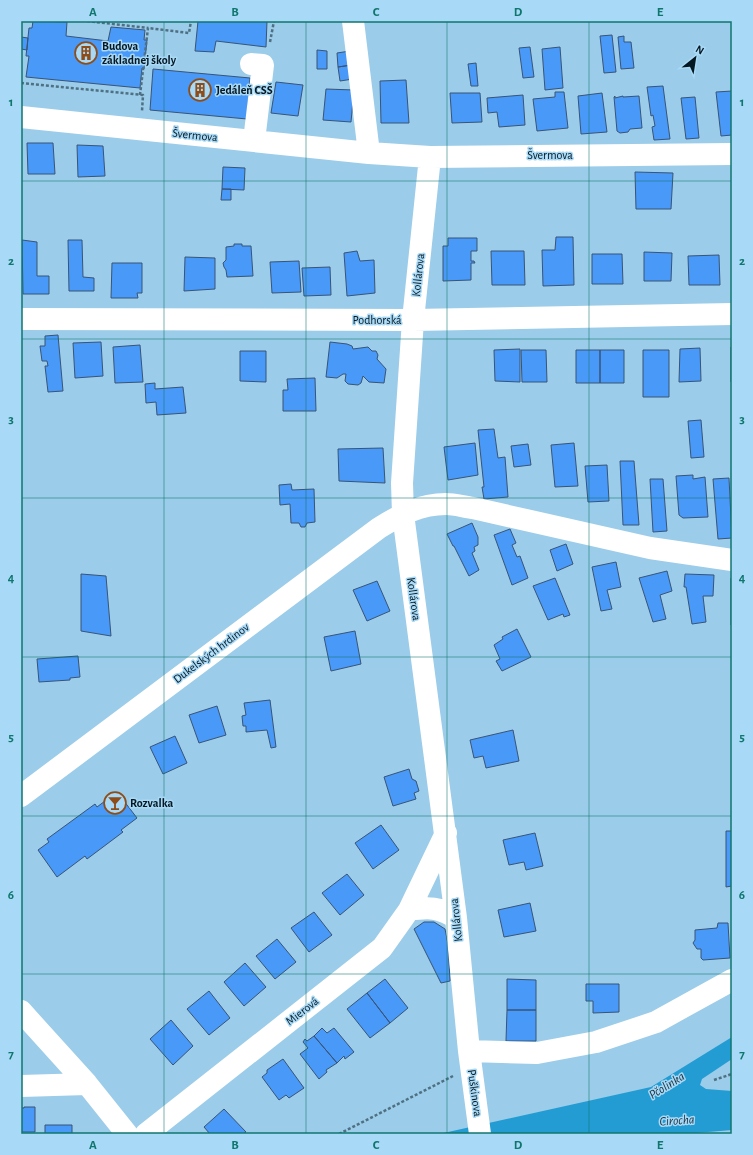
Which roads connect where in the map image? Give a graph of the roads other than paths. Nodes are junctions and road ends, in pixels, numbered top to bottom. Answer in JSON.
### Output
{"nodes":[{"id":1,"x":353,"y":21,"type":"edge"},
{"id":2,"x":251,"y":64,"type":"dead end"},
{"id":3,"x":21,"y":117,"type":"edge"},
{"id":4,"x":254,"y":141,"type":"junction"},
{"id":5,"x":368,"y":153,"type":"junction"},
{"id":6,"x":732,"y":154,"type":"edge"},
{"id":7,"x":430,"y":157,"type":"junction"},
{"id":8,"x":732,"y":314,"type":"edge"},
{"id":9,"x":21,"y":319,"type":"edge"},
{"id":10,"x":413,"y":320,"type":"junction"},
{"id":11,"x":403,"y":514,"type":"junction"},
{"id":12,"x":732,"y":560,"type":"edge"},
{"id":13,"x":21,"y":796,"type":"edge"},
{"id":14,"x":446,"y":833,"type":"junction"},
{"id":15,"x":409,"y":910,"type":"junction"},
{"id":16,"x":456,"y":918,"type":"junction"},
{"id":17,"x":732,"y":980,"type":"edge"},
{"id":18,"x":21,"y":1011,"type":"edge"},
{"id":19,"x":471,"y":1062,"type":"junction"},
{"id":20,"x":87,"y":1084,"type":"junction"},
{"id":21,"x":21,"y":1086,"type":"edge"},
{"id":22,"x":127,"y":1134,"type":"edge"},
{"id":23,"x":146,"y":1134,"type":"edge"},
{"id":24,"x":480,"y":1134,"type":"edge"}],
"edges":[{"from":1,"to":5,"type":"street"},
{"from":2,"to":4,"type":"street"},
{"from":3,"to":4,"type":"street","name":"Švermova"},
{"from":4,"to":5,"type":"street","name":"Švermova"},
{"from":5,"to":7,"type":"street","name":"Švermova"},
{"from":6,"to":7,"type":"street","name":"Švermova"},
{"from":7,"to":10,"type":"street","name":"Kollárova"},
{"from":8,"to":10,"type":"street","name":"Podhorská"},
{"from":9,"to":10,"type":"street","name":"Podhorská"},
{"from":10,"to":11,"type":"street","name":"Kollárova"},
{"from":11,"to":12,"type":"street"},
{"from":11,"to":13,"type":"street","name":"Dukelských hrdinov"},
{"from":11,"to":14,"type":"street","name":"Kollárova"},
{"from":14,"to":15,"type":"street","name":"Mierová"},
{"from":14,"to":16,"type":"street","name":"Kollárova"},
{"from":15,"to":16,"type":"street"},
{"from":15,"to":23,"type":"street","name":"Mierová"},
{"from":16,"to":19,"type":"street","name":"Kollárova"},
{"from":17,"to":19,"type":"street"},
{"from":18,"to":20,"type":"street"},
{"from":19,"to":24,"type":"street","name":"Puškinova"},
{"from":20,"to":21,"type":"street"},
{"from":20,"to":22,"type":"street"}]}
